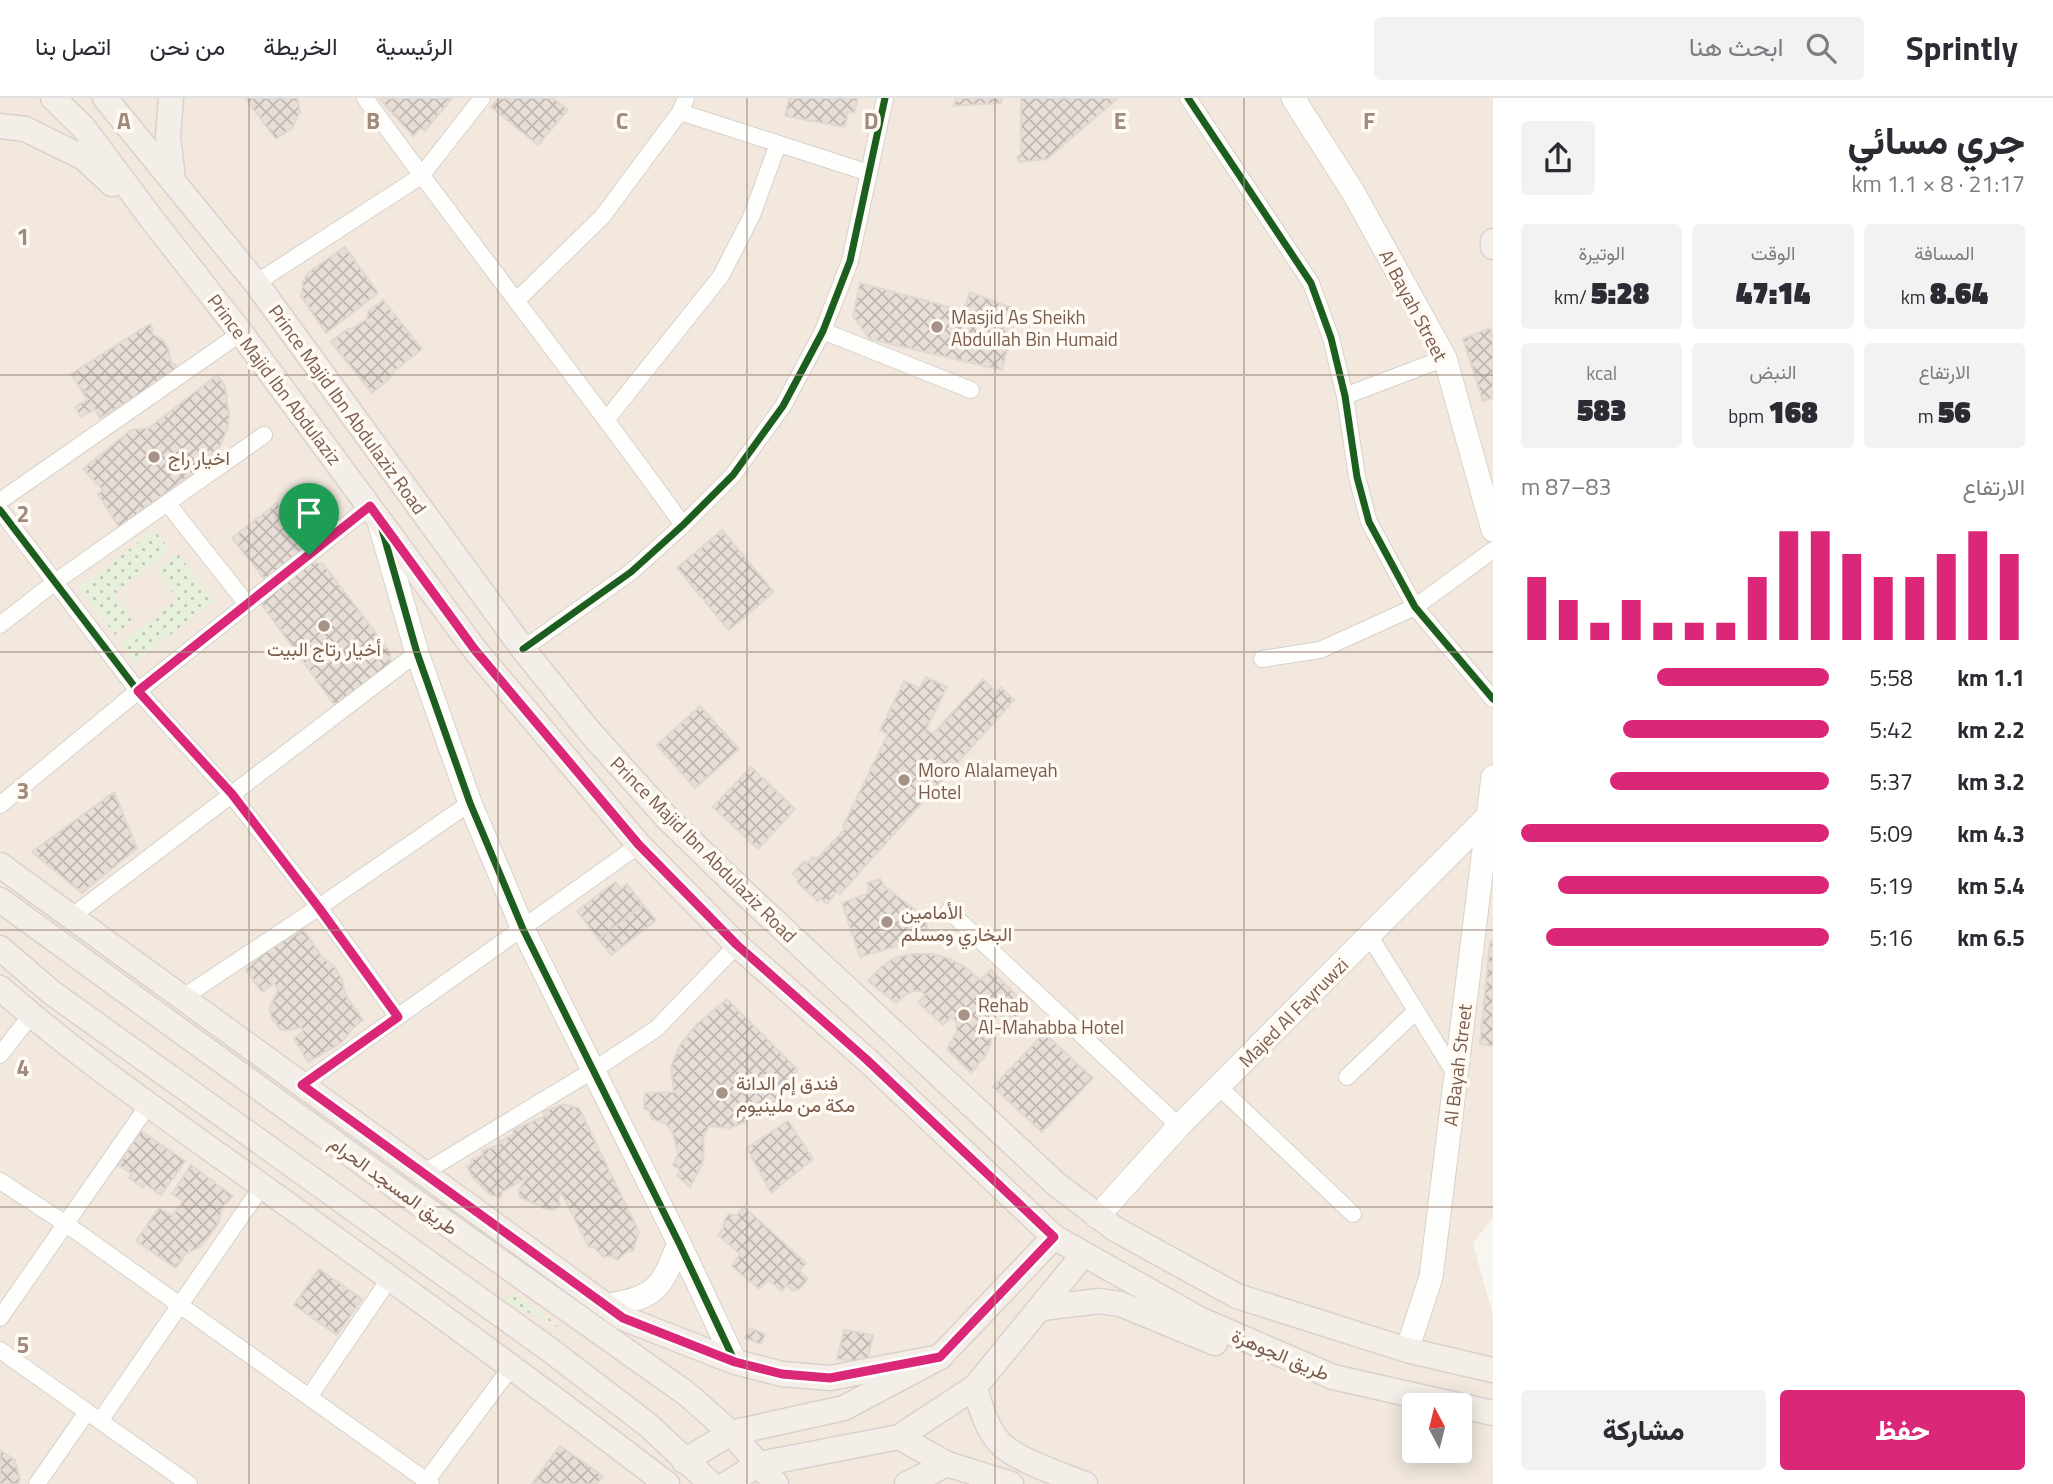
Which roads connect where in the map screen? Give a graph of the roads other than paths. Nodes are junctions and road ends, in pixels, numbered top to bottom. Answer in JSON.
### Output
{"nodes":[{"id":1,"x":53,"y":98,"type":"edge"},
{"id":2,"x":105,"y":98,"type":"edge"},
{"id":3,"x":171,"y":98,"type":"edge"},
{"id":4,"x":365,"y":98,"type":"edge"},
{"id":5,"x":482,"y":98,"type":"edge"},
{"id":6,"x":885,"y":98,"type":"edge"},
{"id":7,"x":1188,"y":98,"type":"edge"},
{"id":8,"x":1293,"y":98,"type":"edge"},
{"id":9,"x":683,"y":105,"type":"edge"},
{"id":10,"x":0,"y":126,"type":"edge"},
{"id":11,"x":778,"y":144,"type":"junction"},
{"id":12,"x":869,"y":173,"type":"junction"},
{"id":13,"x":421,"y":176,"type":"junction"},
{"id":14,"x":173,"y":179,"type":"junction"},
{"id":15,"x":154,"y":222,"type":"junction"},
{"id":16,"x":1493,"y":241,"type":"edge"},
{"id":17,"x":1493,"y":247,"type":"edge"},
{"id":18,"x":256,"y":282,"type":"junction"},
{"id":19,"x":516,"y":301,"type":"junction"},
{"id":20,"x":823,"y":331,"type":"junction"},
{"id":21,"x":242,"y":333,"type":"junction"},
{"id":22,"x":1445,"y":358,"type":"junction"},
{"id":23,"x":971,"y":390,"type":"dead end"},
{"id":24,"x":1345,"y":396,"type":"junction"},
{"id":25,"x":607,"y":419,"type":"junction"},
{"id":26,"x":264,"y":435,"type":"dead end"},
{"id":27,"x":0,"y":501,"type":"edge"},
{"id":28,"x":168,"y":504,"type":"junction"},
{"id":29,"x":0,"y":510,"type":"edge"},
{"id":30,"x":374,"y":510,"type":"junction"},
{"id":31,"x":683,"y":525,"type":"junction"},
{"id":32,"x":1493,"y":530,"type":"edge"},
{"id":33,"x":1493,"y":550,"type":"edge"},
{"id":34,"x":55,"y":582,"type":"junction"},
{"id":35,"x":247,"y":604,"type":"junction"},
{"id":36,"x":1415,"y":607,"type":"junction"},
{"id":37,"x":0,"y":625,"type":"edge"},
{"id":38,"x":523,"y":649,"type":"junction"},
{"id":39,"x":417,"y":653,"type":"junction"},
{"id":40,"x":1262,"y":659,"type":"dead end"},
{"id":41,"x":138,"y":691,"type":"junction"},
{"id":42,"x":1493,"y":699,"type":"edge"},
{"id":43,"x":1493,"y":777,"type":"edge"},
{"id":44,"x":232,"y":794,"type":"junction"},
{"id":45,"x":470,"y":803,"type":"junction"},
{"id":46,"x":0,"y":805,"type":"edge"},
{"id":47,"x":1491,"y":812,"type":"edge"},
{"id":48,"x":639,"y":845,"type":"junction"},
{"id":49,"x":0,"y":865,"type":"edge"},
{"id":50,"x":0,"y":900,"type":"edge"},
{"id":51,"x":319,"y":908,"type":"junction"},
{"id":52,"x":949,"y":911,"type":"dead end"},
{"id":53,"x":71,"y":917,"type":"junction"},
{"id":54,"x":523,"y":929,"type":"junction"},
{"id":55,"x":1369,"y":935,"type":"junction"},
{"id":56,"x":737,"y":945,"type":"junction"},
{"id":57,"x":0,"y":948,"type":"edge"},
{"id":58,"x":0,"y":988,"type":"edge"},
{"id":59,"x":182,"y":998,"type":"junction"},
{"id":60,"x":1416,"y":1011,"type":"junction"},
{"id":61,"x":31,"y":1015,"type":"junction"},
{"id":62,"x":398,"y":1017,"type":"junction"},
{"id":63,"x":892,"y":1032,"type":"junction"},
{"id":64,"x":0,"y":1055,"type":"edge"},
{"id":65,"x":866,"y":1059,"type":"junction"},
{"id":66,"x":592,"y":1071,"type":"junction"},
{"id":67,"x":1456,"y":1074,"type":"junction"},
{"id":68,"x":1347,"y":1077,"type":"dead end"},
{"id":69,"x":1219,"y":1087,"type":"junction"},
{"id":70,"x":311,"y":1091,"type":"junction"},
{"id":71,"x":149,"y":1104,"type":"junction"},
{"id":72,"x":302,"y":1119,"type":"junction"},
{"id":73,"x":1180,"y":1126,"type":"junction"},
{"id":74,"x":423,"y":1173,"type":"junction"},
{"id":75,"x":0,"y":1181,"type":"edge"},
{"id":76,"x":262,"y":1186,"type":"junction"},
{"id":77,"x":1353,"y":1214,"type":"dead end"},
{"id":78,"x":1097,"y":1217,"type":"junction"},
{"id":79,"x":66,"y":1224,"type":"junction"},
{"id":80,"x":1054,"y":1237,"type":"junction"},
{"id":81,"x":679,"y":1243,"type":"junction"},
{"id":82,"x":1084,"y":1254,"type":"junction"},
{"id":83,"x":390,"y":1278,"type":"junction"},
{"id":84,"x":179,"y":1306,"type":"junction"},
{"id":85,"x":606,"y":1306,"type":"junction"},
{"id":86,"x":1042,"y":1308,"type":"junction"},
{"id":87,"x":0,"y":1318,"type":"edge"},
{"id":88,"x":0,"y":1350,"type":"edge"},
{"id":89,"x":1407,"y":1350,"type":"junction"},
{"id":90,"x":1274,"y":1352,"type":"junction"},
{"id":91,"x":940,"y":1357,"type":"junction"},
{"id":92,"x":735,"y":1362,"type":"junction"},
{"id":93,"x":512,"y":1366,"type":"junction"},
{"id":94,"x":1493,"y":1370,"type":"edge"},
{"id":95,"x":975,"y":1387,"type":"junction"},
{"id":96,"x":309,"y":1398,"type":"junction"},
{"id":97,"x":1493,"y":1413,"type":"edge"},
{"id":98,"x":94,"y":1416,"type":"junction"},
{"id":99,"x":731,"y":1433,"type":"junction"},
{"id":100,"x":899,"y":1437,"type":"junction"},
{"id":101,"x":684,"y":1461,"type":"junction"},
{"id":102,"x":759,"y":1464,"type":"junction"},
{"id":103,"x":947,"y":1464,"type":"junction"},
{"id":104,"x":427,"y":1483,"type":"edge"},
{"id":105,"x":37,"y":1484,"type":"edge"},
{"id":106,"x":190,"y":1484,"type":"edge"},
{"id":107,"x":667,"y":1484,"type":"edge"},
{"id":108,"x":711,"y":1484,"type":"edge"},
{"id":109,"x":727,"y":1484,"type":"edge"},
{"id":110,"x":776,"y":1484,"type":"edge"},
{"id":111,"x":906,"y":1484,"type":"edge"},
{"id":112,"x":1011,"y":1484,"type":"edge"},
{"id":113,"x":1085,"y":1484,"type":"edge"}],
"edges":[{"from":1,"to":15,"type":"main road","name":"Prince Majid Ibn Abdulaziz"},
{"from":2,"to":14,"type":"main road","name":"Prince Majid Ibn Abdulaziz Road"},
{"from":3,"to":14,"type":"main road"},
{"from":4,"to":13,"type":"street"},
{"from":5,"to":13,"type":"street"},
{"from":6,"to":12,"type":"street"},
{"from":7,"to":24,"type":"street"},
{"from":8,"to":22,"type":"street","name":"Al Bayah Street"},
{"from":9,"to":11,"type":"street"},
{"from":9,"to":19,"type":"street"},
{"from":10,"to":15,"type":"main road"},
{"from":11,"to":12,"type":"street"},
{"from":11,"to":25,"type":"street"},
{"from":12,"to":20,"type":"street"},
{"from":13,"to":18,"type":"street"},
{"from":13,"to":19,"type":"street"},
{"from":14,"to":18,"type":"main road","name":"Prince Majid Ibn Abdulaziz Road"},
{"from":15,"to":21,"type":"main road","name":"Prince Majid Ibn Abdulaziz"},
{"from":16,"to":17,"type":"main road"},
{"from":18,"to":38,"type":"main road","name":"Prince Majid Ibn Abdulaziz Road"},
{"from":19,"to":25,"type":"street"},
{"from":20,"to":23,"type":"street"},
{"from":20,"to":31,"type":"street"},
{"from":21,"to":27,"type":"street"},
{"from":21,"to":30,"type":"main road","name":"Prince Majid Ibn Abdulaziz"},
{"from":22,"to":24,"type":"street"},
{"from":22,"to":32,"type":"street","name":"Al Bayah Street"},
{"from":24,"to":36,"type":"street"},
{"from":25,"to":31,"type":"street"},
{"from":26,"to":28,"type":"street"},
{"from":28,"to":34,"type":"street"},
{"from":28,"to":35,"type":"street"},
{"from":29,"to":34,"type":"street"},
{"from":30,"to":35,"type":"street"},
{"from":30,"to":39,"type":"street"},
{"from":30,"to":48,"type":"main road","name":"Prince Majid Ibn Abdulaziz"},
{"from":31,"to":38,"type":"street"},
{"from":33,"to":36,"type":"street"},
{"from":34,"to":37,"type":"street"},
{"from":34,"to":41,"type":"street"},
{"from":35,"to":41,"type":"street"},
{"from":36,"to":40,"type":"street"},
{"from":36,"to":42,"type":"street"},
{"from":38,"to":63,"type":"main road","name":"Prince Majid Ibn Abdulaziz Road"},
{"from":39,"to":44,"type":"street"},
{"from":39,"to":45,"type":"street"},
{"from":41,"to":44,"type":"street"},
{"from":41,"to":46,"type":"street"},
{"from":43,"to":47,"type":"street","name":"Al Bayah Street"},
{"from":44,"to":51,"type":"street"},
{"from":44,"to":53,"type":"street"},
{"from":45,"to":51,"type":"street"},
{"from":45,"to":54,"type":"street"},
{"from":47,"to":55,"type":"street","name":"Majed Al Fayruwzi"},
{"from":47,"to":67,"type":"street","name":"Al Bayah Street"},
{"from":48,"to":54,"type":"street"},
{"from":48,"to":56,"type":"main road","name":"Prince Majid Ibn Abdulaziz"},
{"from":49,"to":53,"type":"main road"},
{"from":50,"to":72,"type":"main road","name":"طريق المسجد الحرام"},
{"from":51,"to":59,"type":"street"},
{"from":51,"to":62,"type":"street"},
{"from":52,"to":73,"type":"street"},
{"from":53,"to":59,"type":"main road"},
{"from":54,"to":62,"type":"street"},
{"from":54,"to":66,"type":"street"},
{"from":55,"to":60,"type":"street"},
{"from":55,"to":69,"type":"street","name":"Majed Al Fayruwzi"},
{"from":56,"to":65,"type":"main road","name":"Prince Majid Ibn Abdulaziz"},
{"from":56,"to":66,"type":"street"},
{"from":57,"to":101,"type":"main road"},
{"from":58,"to":61,"type":"main road"},
{"from":59,"to":70,"type":"main road"},
{"from":60,"to":67,"type":"street"},
{"from":60,"to":68,"type":"street"},
{"from":61,"to":64,"type":"street"},
{"from":61,"to":71,"type":"main road"},
{"from":62,"to":70,"type":"street"},
{"from":63,"to":65,"type":"main road"},
{"from":63,"to":78,"type":"main road","name":"Prince Majid Ibn Abdulaziz Road"},
{"from":65,"to":80,"type":"main road","name":"Prince Majid Ibn Abdulaziz"},
{"from":66,"to":74,"type":"street"},
{"from":66,"to":81,"type":"street"},
{"from":67,"to":89,"type":"street","name":"Al Bayah Street"},
{"from":69,"to":73,"type":"street","name":"Majed Al Fayruwzi"},
{"from":69,"to":77,"type":"street"},
{"from":70,"to":72,"type":"main road"},
{"from":70,"to":74,"type":"main road"},
{"from":71,"to":76,"type":"main road"},
{"from":71,"to":79,"type":"street"},
{"from":72,"to":99,"type":"main road","name":"طريق المسجد الحرام"},
{"from":73,"to":78,"type":"street","name":"Majed Al Fayruwzi"},
{"from":74,"to":85,"type":"main road"},
{"from":75,"to":79,"type":"street"},
{"from":76,"to":83,"type":"main road"},
{"from":76,"to":84,"type":"street"},
{"from":78,"to":89,"type":"main road","name":"Prince Majid Ibn Abdulaziz Road"},
{"from":79,"to":84,"type":"street"},
{"from":79,"to":87,"type":"street"},
{"from":80,"to":82,"type":"main road","name":"Prince Majid Ibn Abdulaziz"},
{"from":80,"to":91,"type":"main road"},
{"from":81,"to":85,"type":"street"},
{"from":81,"to":92,"type":"street"},
{"from":82,"to":86,"type":"main road"},
{"from":82,"to":90,"type":"main road","name":"طريق الجوهرة"},
{"from":83,"to":93,"type":"main road"},
{"from":83,"to":96,"type":"street"},
{"from":84,"to":96,"type":"street"},
{"from":84,"to":98,"type":"street"},
{"from":85,"to":92,"type":"main road"},
{"from":86,"to":90,"type":"main road"},
{"from":86,"to":95,"type":"main road"},
{"from":88,"to":98,"type":"street"},
{"from":89,"to":94,"type":"main road"},
{"from":90,"to":97,"type":"main road","name":"طريق الجوهرة"},
{"from":91,"to":92,"type":"main road"},
{"from":91,"to":99,"type":"main road"},
{"from":93,"to":104,"type":"street"},
{"from":93,"to":107,"type":"main road"},
{"from":95,"to":100,"type":"main road"},
{"from":95,"to":113,"type":"main road"},
{"from":96,"to":104,"type":"street"},
{"from":98,"to":105,"type":"street"},
{"from":98,"to":106,"type":"street"},
{"from":99,"to":101,"type":"main road"},
{"from":99,"to":102,"type":"main road","name":"طريق المسجد الحرام"},
{"from":100,"to":102,"type":"main road"},
{"from":100,"to":103,"type":"main road"},
{"from":101,"to":108,"type":"main road"},
{"from":102,"to":109,"type":"main road"},
{"from":102,"to":110,"type":"main road","name":"طريق المسجد الحرام"},
{"from":103,"to":111,"type":"main road"},
{"from":103,"to":112,"type":"main road"}]}
